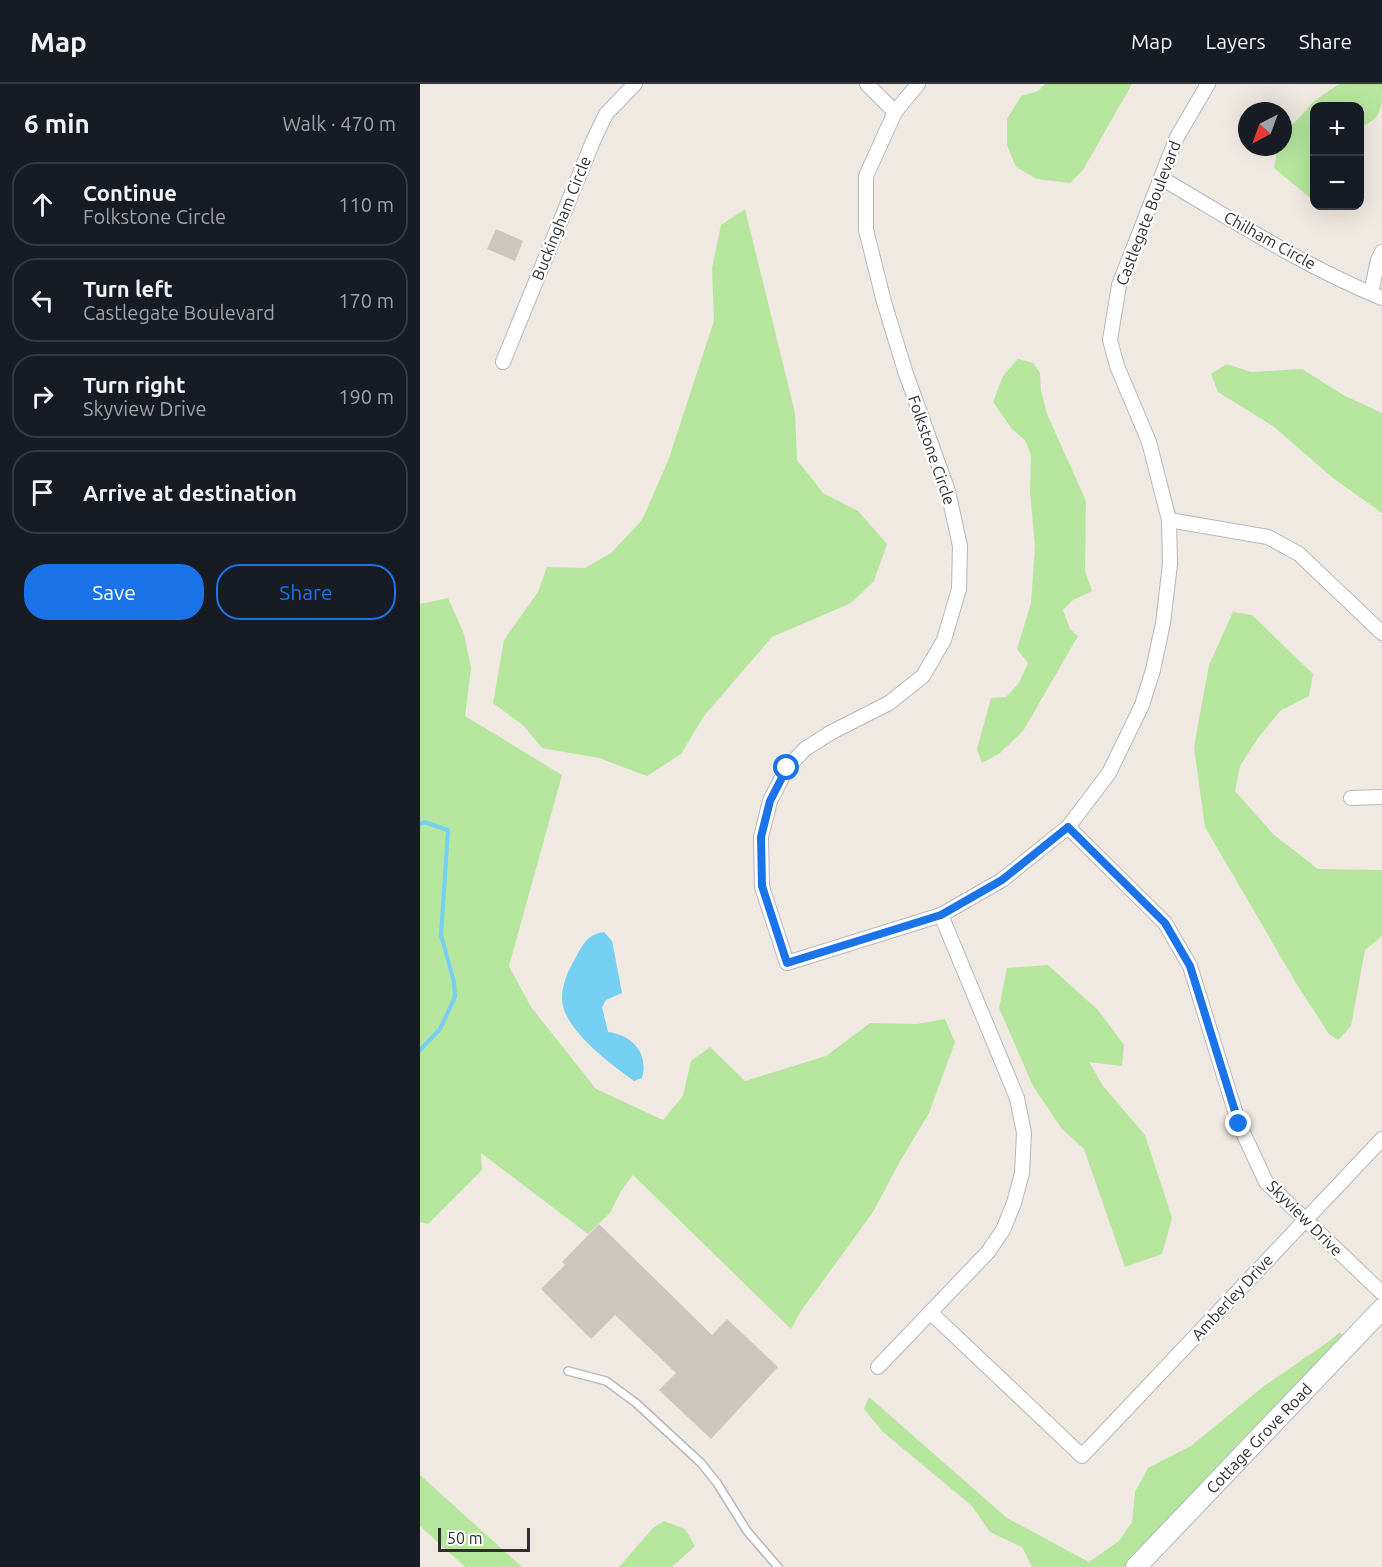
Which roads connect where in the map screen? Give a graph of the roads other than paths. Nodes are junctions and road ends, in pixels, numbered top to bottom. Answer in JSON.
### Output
{"nodes":[{"id":1,"x":635,"y":84,"type":"edge"},
{"id":2,"x":867,"y":84,"type":"edge"},
{"id":3,"x":918,"y":84,"type":"edge"},
{"id":4,"x":1209,"y":84,"type":"edge"},
{"id":5,"x":895,"y":112,"type":"junction"},
{"id":6,"x":1161,"y":178,"type":"junction"},
{"id":7,"x":1382,"y":252,"type":"edge"},
{"id":8,"x":1376,"y":296,"type":"edge"},
{"id":9,"x":503,"y":362,"type":"dead end"},
{"id":10,"x":1169,"y":520,"type":"junction"},
{"id":11,"x":1382,"y":633,"type":"edge"},
{"id":12,"x":1382,"y":797,"type":"edge"},
{"id":13,"x":1351,"y":798,"type":"dead end"},
{"id":14,"x":1068,"y":827,"type":"junction"},
{"id":15,"x":941,"y":915,"type":"junction"},
{"id":16,"x":787,"y":963,"type":"joint"},
{"id":17,"x":1382,"y":1139,"type":"edge"},
{"id":18,"x":1305,"y":1220,"type":"junction"},
{"id":19,"x":1382,"y":1293,"type":"edge"},
{"id":20,"x":1382,"y":1309,"type":"edge"},
{"id":21,"x":930,"y":1312,"type":"junction"},
{"id":22,"x":878,"y":1367,"type":"dead end"},
{"id":23,"x":568,"y":1371,"type":"dead end"},
{"id":24,"x":778,"y":1567,"type":"edge"},
{"id":25,"x":1136,"y":1567,"type":"edge"}],
"edges":[{"from":1,"to":9,"type":"street","name":"Buckingham Circle"},
{"from":2,"to":5,"type":"street"},
{"from":3,"to":5,"type":"street","name":"Folkstone Circle"},
{"from":4,"to":6,"type":"street","name":"Castlegate Boulevard"},
{"from":5,"to":16,"type":"street","name":"Folkstone Circle"},
{"from":6,"to":8,"type":"street","name":"Chilham Circle"},
{"from":6,"to":10,"type":"street","name":"Castlegate Boulevard"},
{"from":7,"to":8,"type":"street"},
{"from":10,"to":11,"type":"street"},
{"from":10,"to":14,"type":"street","name":"Castlegate Boulevard"},
{"from":12,"to":13,"type":"street"},
{"from":14,"to":15,"type":"street","name":"Castlegate Boulevard"},
{"from":14,"to":18,"type":"street","name":"Skyview Drive"},
{"from":15,"to":16,"type":"street","name":"Castlegate Boulevard"},
{"from":15,"to":21,"type":"street"},
{"from":17,"to":18,"type":"street","name":"Amberley Drive"},
{"from":18,"to":19,"type":"street","name":"Skyview Drive"},
{"from":18,"to":21,"type":"street","name":"Amberley Drive"},
{"from":20,"to":25,"type":"street","name":"Cottage Grove Road"},
{"from":21,"to":22,"type":"street"},
{"from":23,"to":24,"type":"lane"}]}
